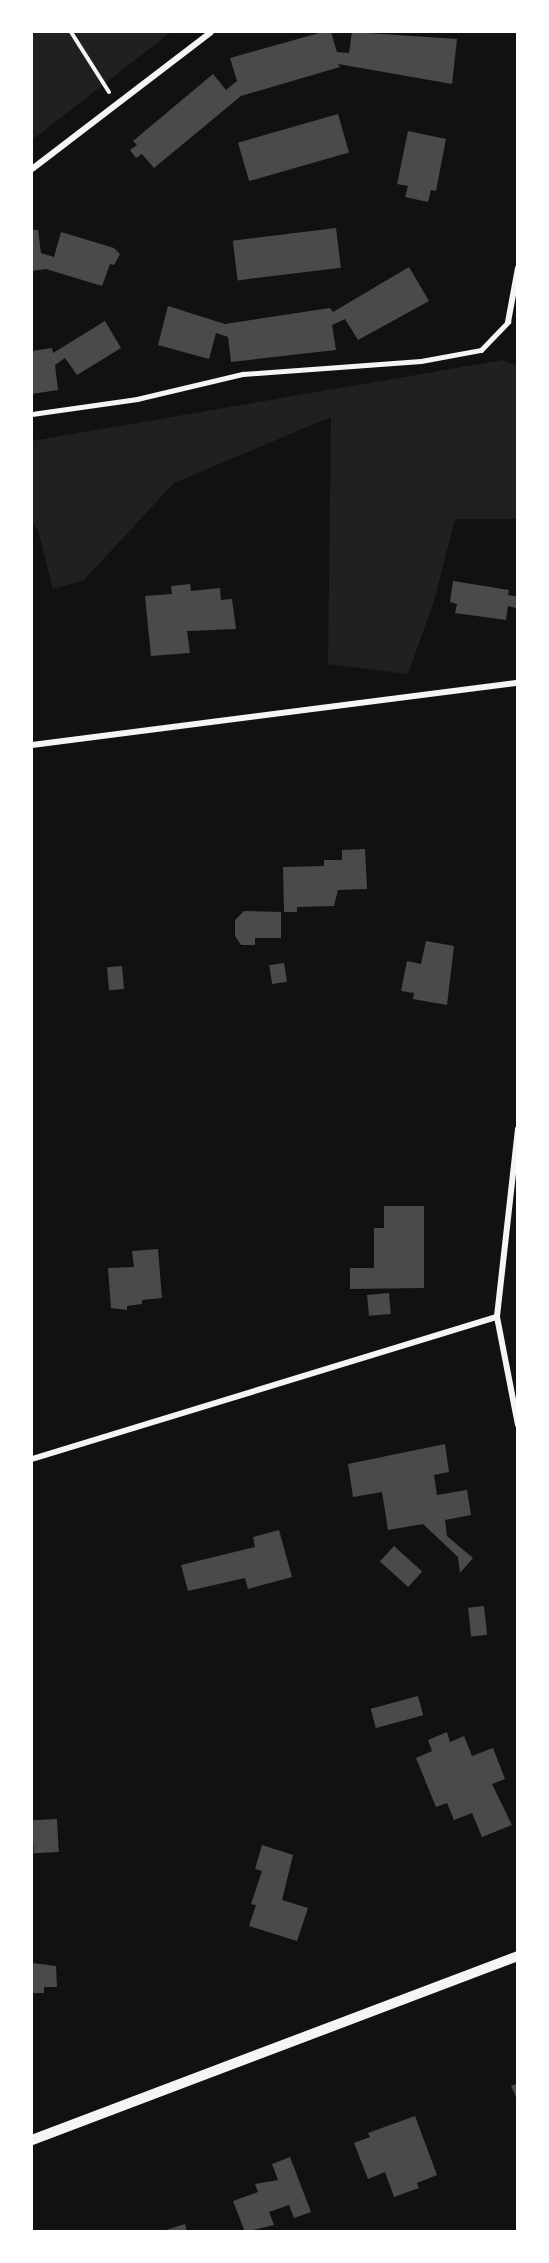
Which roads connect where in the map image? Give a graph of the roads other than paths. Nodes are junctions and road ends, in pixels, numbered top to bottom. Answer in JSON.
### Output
{"nodes":[{"id":1,"x":211,"y":32,"type":"edge"},
{"id":2,"x":32,"y":168,"type":"edge"},
{"id":3,"x":518,"y":268,"type":"edge"},
{"id":4,"x":508,"y":322,"type":"joint"},
{"id":5,"x":32,"y":414,"type":"edge"},
{"id":6,"x":518,"y":682,"type":"edge"},
{"id":7,"x":32,"y":745,"type":"edge"},
{"id":8,"x":518,"y":1130,"type":"edge"},
{"id":9,"x":497,"y":1317,"type":"junction"},
{"id":10,"x":518,"y":1425,"type":"edge"},
{"id":11,"x":32,"y":1459,"type":"edge"},
{"id":12,"x":518,"y":1956,"type":"edge"},
{"id":13,"x":32,"y":2140,"type":"edge"}],
"edges":[{"from":1,"to":2,"type":"street"},
{"from":3,"to":4,"type":"street"},
{"from":4,"to":5,"type":"lane"},
{"from":6,"to":7,"type":"street"},
{"from":8,"to":9,"type":"street"},
{"from":9,"to":10,"type":"street"},
{"from":9,"to":11,"type":"street"},
{"from":12,"to":13,"type":"street"}]}
